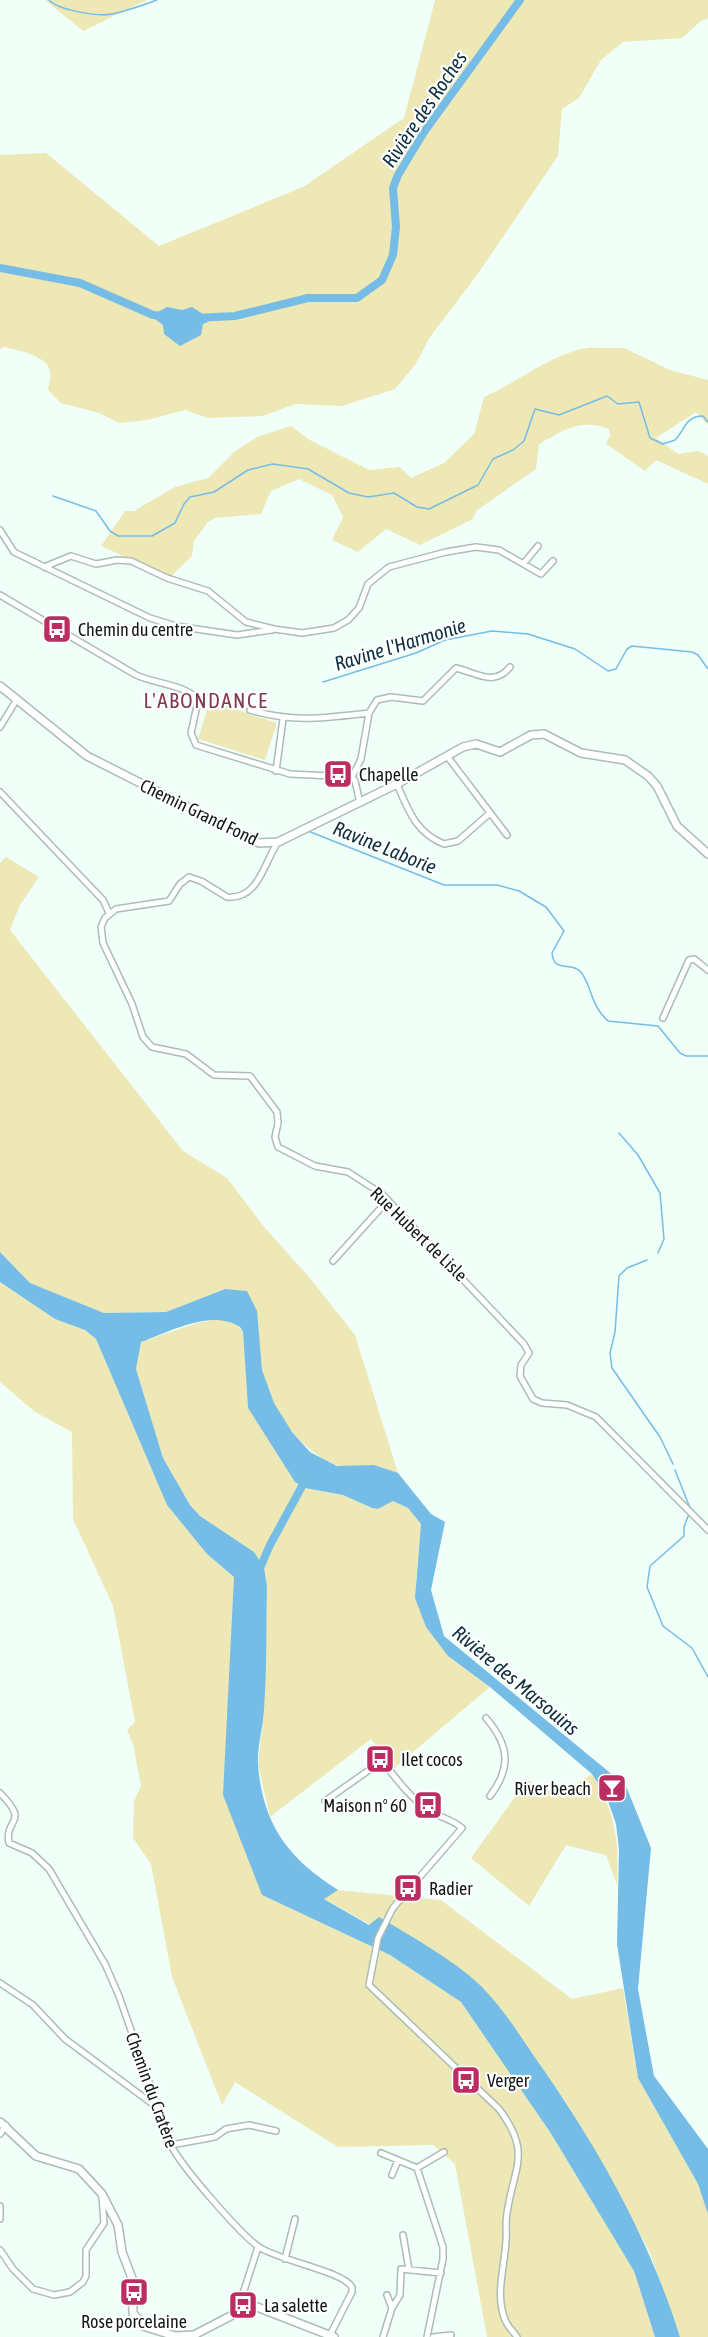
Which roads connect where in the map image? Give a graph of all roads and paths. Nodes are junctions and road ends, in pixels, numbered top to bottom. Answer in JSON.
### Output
{"nodes":[{"id":1,"x":0,"y":530,"type":"edge"},
{"id":2,"x":538,"y":546,"type":"dead end"},
{"id":3,"x":553,"y":561,"type":"dead end"},
{"id":4,"x":524,"y":563,"type":"junction"},
{"id":5,"x":44,"y":567,"type":"junction"},
{"id":6,"x":0,"y":595,"type":"edge"},
{"id":7,"x":274,"y":630,"type":"junction"},
{"id":8,"x":510,"y":667,"type":"dead end"},
{"id":9,"x":0,"y":686,"type":"edge"},
{"id":10,"x":212,"y":698,"type":"dead end"},
{"id":11,"x":17,"y":699,"type":"junction"},
{"id":12,"x":198,"y":699,"type":"junction"},
{"id":13,"x":250,"y":710,"type":"dead end"},
{"id":14,"x":369,"y":713,"type":"junction"},
{"id":15,"x":284,"y":719,"type":"junction"},
{"id":16,"x":0,"y":726,"type":"edge"},
{"id":17,"x":447,"y":756,"type":"junction"},
{"id":18,"x":276,"y":771,"type":"junction"},
{"id":19,"x":352,"y":777,"type":"junction"},
{"id":20,"x":397,"y":784,"type":"junction"},
{"id":21,"x":0,"y":792,"type":"edge"},
{"id":22,"x":360,"y":803,"type":"junction"},
{"id":23,"x":490,"y":813,"type":"junction"},
{"id":24,"x":507,"y":835,"type":"dead end"},
{"id":25,"x":278,"y":842,"type":"junction"},
{"id":26,"x":708,"y":854,"type":"edge"},
{"id":27,"x":110,"y":913,"type":"junction"},
{"id":28,"x":708,"y":970,"type":"edge"},
{"id":29,"x":663,"y":1018,"type":"dead end"},
{"id":30,"x":388,"y":1200,"type":"junction"},
{"id":31,"x":333,"y":1261,"type":"dead end"},
{"id":32,"x":708,"y":1530,"type":"edge"},
{"id":33,"x":486,"y":1718,"type":"dead end"},
{"id":34,"x":0,"y":1794,"type":"edge"},
{"id":35,"x":490,"y":1796,"type":"dead end"},
{"id":36,"x":325,"y":1801,"type":"dead end"},
{"id":37,"x":0,"y":1839,"type":"edge"},
{"id":38,"x":8,"y":1839,"type":"junction"},
{"id":39,"x":0,"y":1983,"type":"edge"},
{"id":40,"x":158,"y":2108,"type":"junction"},
{"id":41,"x":3,"y":2124,"type":"edge"},
{"id":42,"x":276,"y":2131,"type":"dead end"},
{"id":43,"x":0,"y":2134,"type":"edge"},
{"id":44,"x":171,"y":2145,"type":"junction"},
{"id":45,"x":444,"y":2152,"type":"dead end"},
{"id":46,"x":381,"y":2153,"type":"dead end"},
{"id":47,"x":398,"y":2160,"type":"junction"},
{"id":48,"x":417,"y":2168,"type":"junction"},
{"id":49,"x":392,"y":2175,"type":"dead end"},
{"id":50,"x":102,"y":2194,"type":"junction"},
{"id":51,"x":0,"y":2206,"type":"edge"},
{"id":52,"x":0,"y":2219,"type":"edge"},
{"id":53,"x":295,"y":2219,"type":"dead end"},
{"id":54,"x":403,"y":2235,"type":"dead end"},
{"id":55,"x":258,"y":2247,"type":"junction"},
{"id":56,"x":0,"y":2250,"type":"edge"},
{"id":57,"x":285,"y":2259,"type":"junction"},
{"id":58,"x":409,"y":2270,"type":"junction"},
{"id":59,"x":441,"y":2273,"type":"junction"},
{"id":60,"x":387,"y":2295,"type":"dead end"},
{"id":61,"x":392,"y":2308,"type":"junction"},
{"id":62,"x":237,"y":2312,"type":"junction"},
{"id":63,"x":451,"y":2335,"type":"dead end"},
{"id":64,"x":332,"y":2336,"type":"edge"},
{"id":65,"x":383,"y":2337,"type":"edge"},
{"id":66,"x":427,"y":2337,"type":"edge"},
{"id":67,"x":433,"y":2337,"type":"edge"},
{"id":68,"x":517,"y":2337,"type":"edge"}],
"edges":[{"from":1,"to":5,"type":"street"},
{"from":2,"to":4,"type":"street"},
{"from":3,"to":4,"type":"street"},
{"from":4,"to":7,"type":"street"},
{"from":5,"to":7,"type":"street"},
{"from":5,"to":7,"type":"street"},
{"from":6,"to":12,"type":"street"},
{"from":8,"to":14,"type":"street"},
{"from":9,"to":11,"type":"street","name":"Chemin Grand Fond"},
{"from":10,"to":12,"type":"street"},
{"from":11,"to":16,"type":"street"},
{"from":11,"to":25,"type":"street","name":"Chemin Grand Fond"},
{"from":12,"to":18,"type":"street"},
{"from":13,"to":15,"type":"street"},
{"from":14,"to":15,"type":"street"},
{"from":14,"to":19,"type":"street"},
{"from":15,"to":18,"type":"street"},
{"from":17,"to":20,"type":"street","name":"Chemin Grand Fond"},
{"from":17,"to":23,"type":"street"},
{"from":17,"to":26,"type":"street","name":"Chemin Grand Fond"},
{"from":18,"to":19,"type":"street"},
{"from":19,"to":22,"type":"street"},
{"from":20,"to":22,"type":"street","name":"Chemin Grand Fond"},
{"from":20,"to":23,"type":"street"},
{"from":21,"to":27,"type":"street"},
{"from":22,"to":25,"type":"street","name":"Chemin Grand Fond"},
{"from":23,"to":24,"type":"street"},
{"from":25,"to":27,"type":"street"},
{"from":27,"to":30,"type":"street","name":"Rue Hubert de Lisle"},
{"from":28,"to":29,"type":"street"},
{"from":30,"to":31,"type":"street"},
{"from":30,"to":32,"type":"street","name":"Rue Hubert de Lisle"},
{"from":33,"to":35,"type":"street"},
{"from":34,"to":38,"type":"street"},
{"from":36,"to":68,"type":"street"},
{"from":37,"to":38,"type":"street"},
{"from":38,"to":40,"type":"street","name":"Chemin du Cratère"},
{"from":39,"to":40,"type":"street"},
{"from":40,"to":44,"type":"street","name":"Chemin du Cratère"},
{"from":41,"to":43,"type":"street"},
{"from":41,"to":50,"type":"street"},
{"from":42,"to":44,"type":"street"},
{"from":44,"to":55,"type":"street","name":"Chemin du Cratère"},
{"from":45,"to":48,"type":"street"},
{"from":46,"to":47,"type":"street"},
{"from":47,"to":48,"type":"street"},
{"from":47,"to":49,"type":"street"},
{"from":48,"to":59,"type":"street"},
{"from":50,"to":56,"type":"street"},
{"from":50,"to":62,"type":"street"},
{"from":51,"to":52,"type":"street"},
{"from":53,"to":57,"type":"street"},
{"from":54,"to":58,"type":"street"},
{"from":55,"to":57,"type":"street","name":"Chemin du Cratère"},
{"from":55,"to":62,"type":"street"},
{"from":57,"to":64,"type":"street","name":"Chemin du Cratère"},
{"from":58,"to":59,"type":"street"},
{"from":58,"to":61,"type":"street"},
{"from":59,"to":66,"type":"street"},
{"from":60,"to":61,"type":"street"},
{"from":61,"to":65,"type":"street"},
{"from":62,"to":64,"type":"street"},
{"from":63,"to":67,"type":"street"}]}
